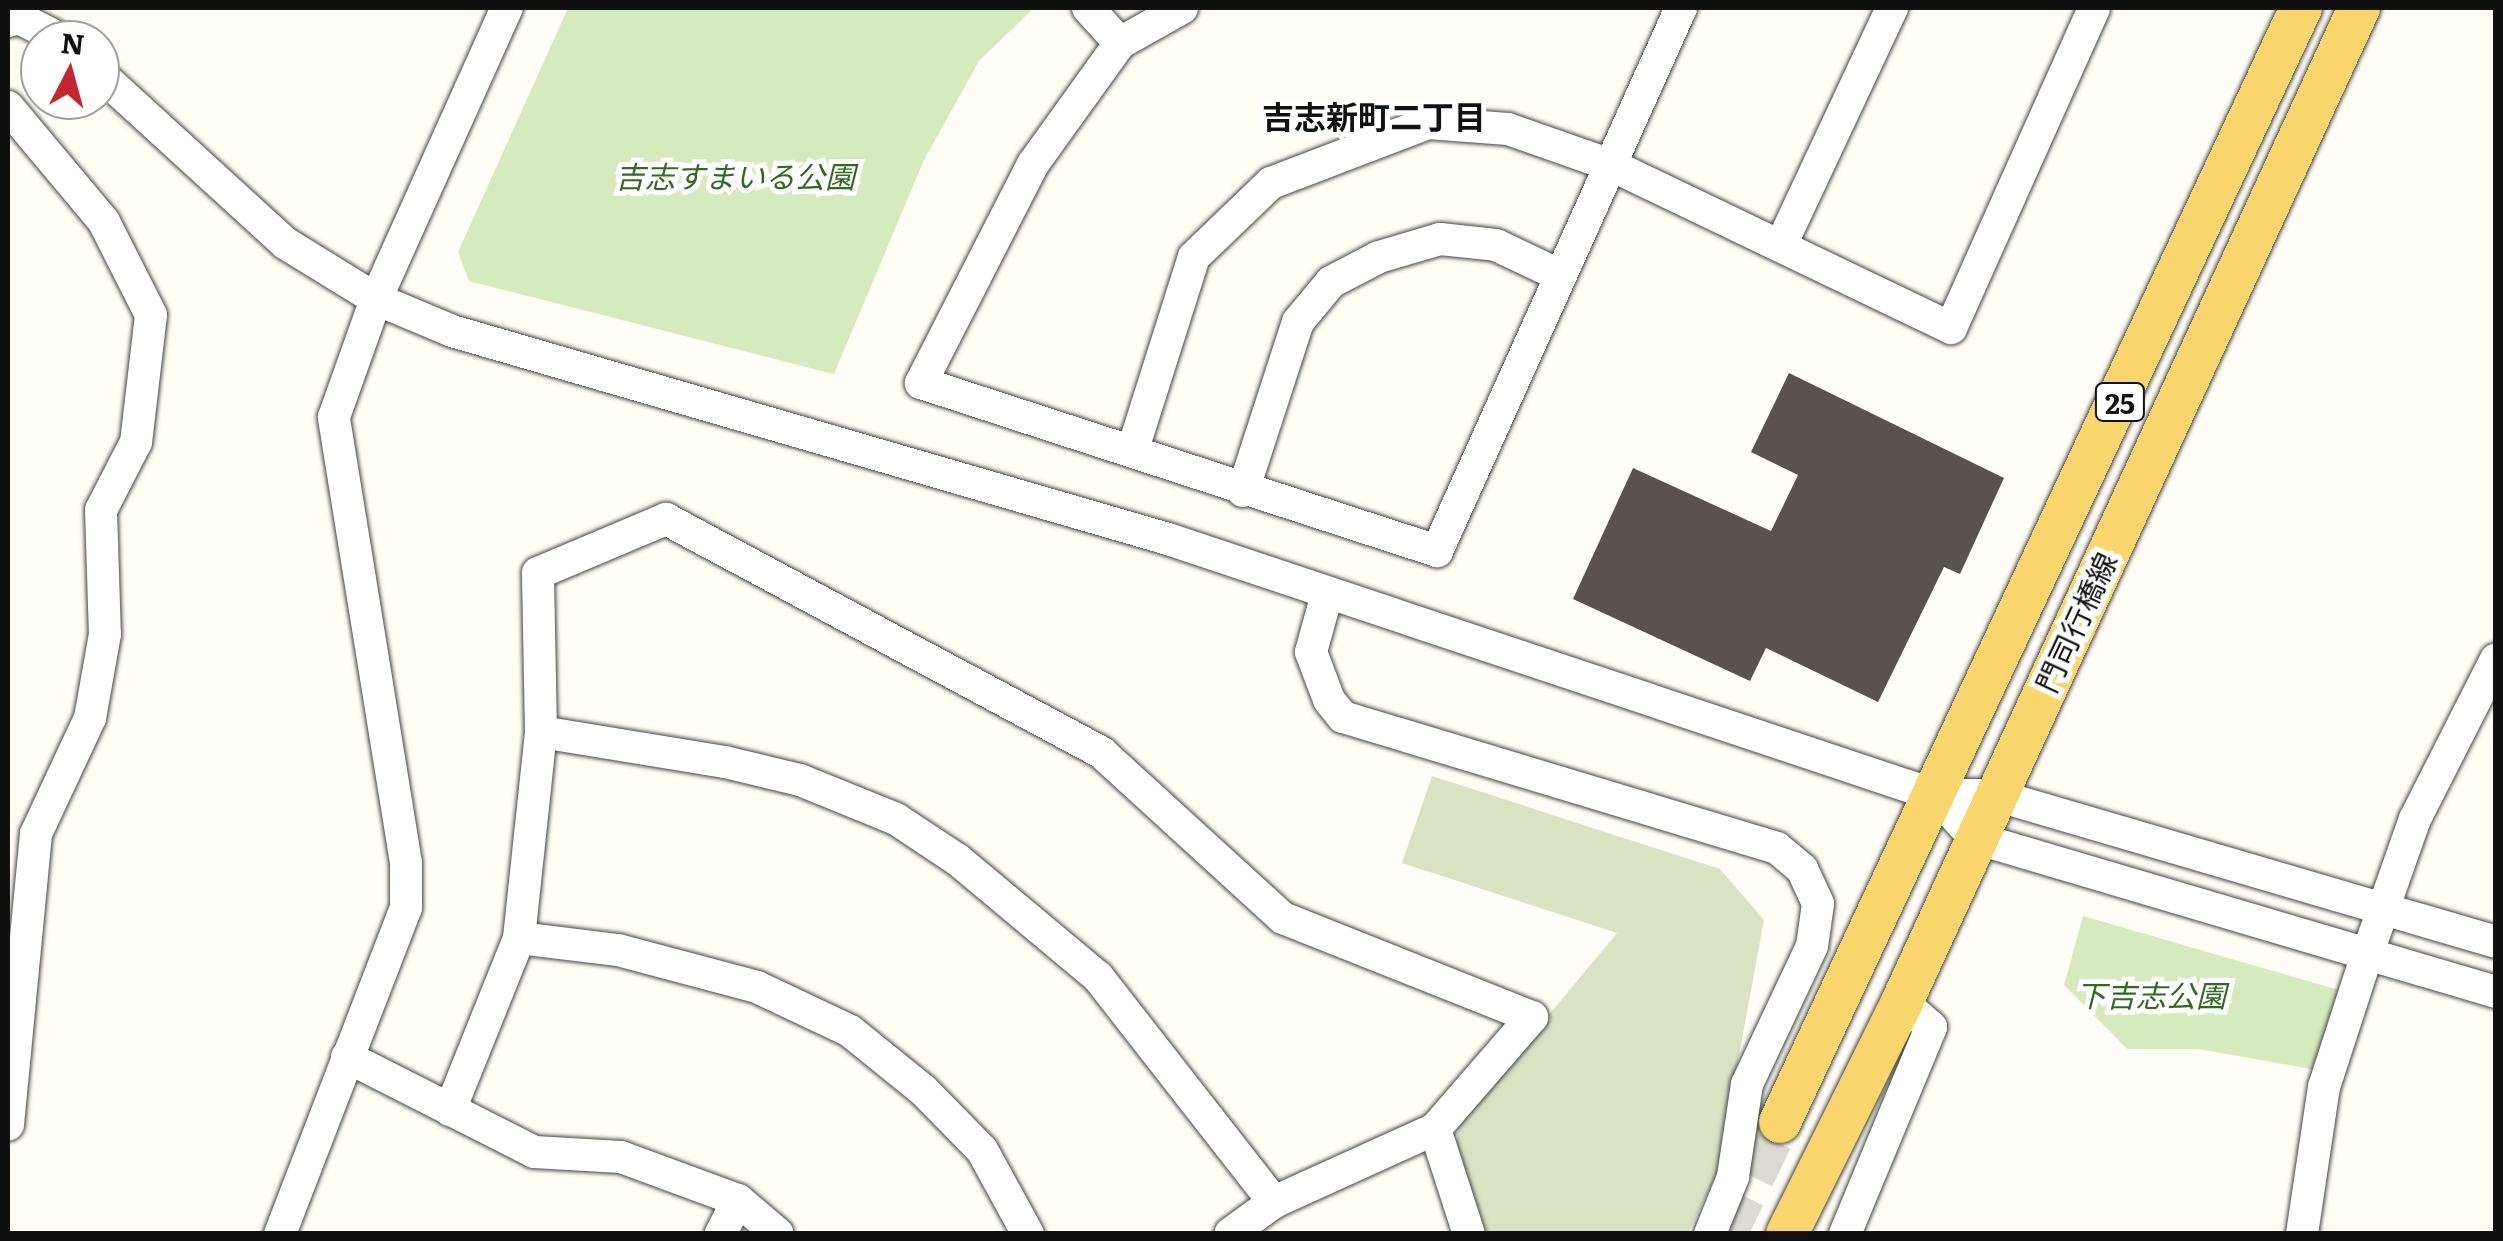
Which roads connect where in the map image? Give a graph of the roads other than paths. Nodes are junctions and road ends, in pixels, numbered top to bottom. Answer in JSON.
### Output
{"nodes":[{"id":1,"x":508,"y":8,"type":"edge"},
{"id":2,"x":1088,"y":8,"type":"edge"},
{"id":3,"x":1182,"y":8,"type":"edge"},
{"id":4,"x":1681,"y":8,"type":"edge"},
{"id":5,"x":1892,"y":8,"type":"edge"},
{"id":6,"x":2094,"y":8,"type":"edge"},
{"id":7,"x":2301,"y":8,"type":"edge"},
{"id":8,"x":2359,"y":8,"type":"edge"},
{"id":9,"x":1120,"y":43,"type":"junction"},
{"id":10,"x":120,"y":92,"type":"edge"},
{"id":11,"x":8,"y":107,"type":"edge"},
{"id":12,"x":1611,"y":164,"type":"junction"},
{"id":13,"x":1781,"y":245,"type":"junction"},
{"id":14,"x":1557,"y":274,"type":"junction"},
{"id":15,"x":376,"y":299,"type":"junction"},
{"id":16,"x":1133,"y":449,"type":"junction"},
{"id":17,"x":1243,"y":491,"type":"junction"},
{"id":18,"x":1327,"y":594,"type":"junction"},
{"id":19,"x":2496,"y":658,"type":"edge"},
{"id":20,"x":541,"y":732,"type":"junction"},
{"id":21,"x":1935,"y":795,"type":"junction"},
{"id":22,"x":1995,"y":795,"type":"junction"},
{"id":23,"x":1976,"y":838,"type":"junction"},
{"id":24,"x":2386,"y":912,"type":"junction"},
{"id":25,"x":519,"y":938,"type":"junction"},
{"id":26,"x":2496,"y":942,"type":"edge"},
{"id":27,"x":2367,"y":955,"type":"junction"},
{"id":28,"x":2496,"y":992,"type":"edge"},
{"id":29,"x":1902,"y":1002,"type":"junction"},
{"id":30,"x":347,"y":1057,"type":"junction"},
{"id":31,"x":450,"y":1110,"type":"junction"},
{"id":32,"x":1780,"y":1122,"type":"tunnel mouth"},
{"id":33,"x":8,"y":1124,"type":"edge"},
{"id":34,"x":1435,"y":1129,"type":"junction"},
{"id":35,"x":738,"y":1200,"type":"junction"},
{"id":36,"x":1274,"y":1202,"type":"junction"},
{"id":37,"x":280,"y":1234,"type":"edge"},
{"id":38,"x":720,"y":1234,"type":"edge"},
{"id":39,"x":778,"y":1234,"type":"edge"},
{"id":40,"x":1028,"y":1234,"type":"edge"},
{"id":41,"x":1230,"y":1234,"type":"edge"},
{"id":42,"x":1469,"y":1234,"type":"edge"},
{"id":43,"x":1710,"y":1234,"type":"edge"},
{"id":44,"x":1787,"y":1234,"type":"edge"},
{"id":45,"x":1846,"y":1234,"type":"edge"},
{"id":46,"x":2302,"y":1234,"type":"edge"}],
"edges":[{"from":1,"to":15,"type":"street"},
{"from":2,"to":9,"type":"street"},
{"from":3,"to":9,"type":"street"},
{"from":4,"to":12,"type":"street"},
{"from":5,"to":13,"type":"street"},
{"from":6,"to":13,"type":"street"},
{"from":7,"to":21,"type":"main road","name":"門司行橋線","number":"25"},
{"from":8,"to":22,"type":"main road","name":"門司行橋線","number":"25"},
{"from":9,"to":16,"type":"street"},
{"from":10,"to":15,"type":"street"},
{"from":11,"to":33,"type":"street"},
{"from":12,"to":13,"type":"street"},
{"from":12,"to":14,"type":"street"},
{"from":12,"to":16,"type":"street"},
{"from":14,"to":17,"type":"street"},
{"from":14,"to":17,"type":"street"},
{"from":15,"to":18,"type":"street"},
{"from":15,"to":30,"type":"street"},
{"from":16,"to":17,"type":"street"},
{"from":18,"to":21,"type":"street"},
{"from":18,"to":43,"type":"street"},
{"from":19,"to":24,"type":"street"},
{"from":20,"to":25,"type":"street"},
{"from":20,"to":34,"type":"street"},
{"from":20,"to":36,"type":"street"},
{"from":21,"to":22,"type":"street"},
{"from":21,"to":23,"type":"street"},
{"from":21,"to":32,"type":"main road","name":"門司行橋線","number":"25"},
{"from":22,"to":23,"type":"main road","name":"門司行橋線","number":"25"},
{"from":22,"to":24,"type":"street"},
{"from":23,"to":27,"type":"street"},
{"from":23,"to":29,"type":"main road","name":"門司行橋線","number":"25"},
{"from":24,"to":26,"type":"street"},
{"from":24,"to":27,"type":"street"},
{"from":25,"to":31,"type":"street"},
{"from":25,"to":40,"type":"street"},
{"from":27,"to":28,"type":"street"},
{"from":27,"to":46,"type":"street"},
{"from":29,"to":44,"type":"main road","name":"門司行橋線","number":"25"},
{"from":29,"to":45,"type":"street"},
{"from":30,"to":31,"type":"street"},
{"from":30,"to":37,"type":"street"},
{"from":31,"to":35,"type":"street"},
{"from":34,"to":36,"type":"street"},
{"from":34,"to":42,"type":"street"},
{"from":35,"to":38,"type":"street"},
{"from":35,"to":39,"type":"street"},
{"from":36,"to":41,"type":"street"}]}
